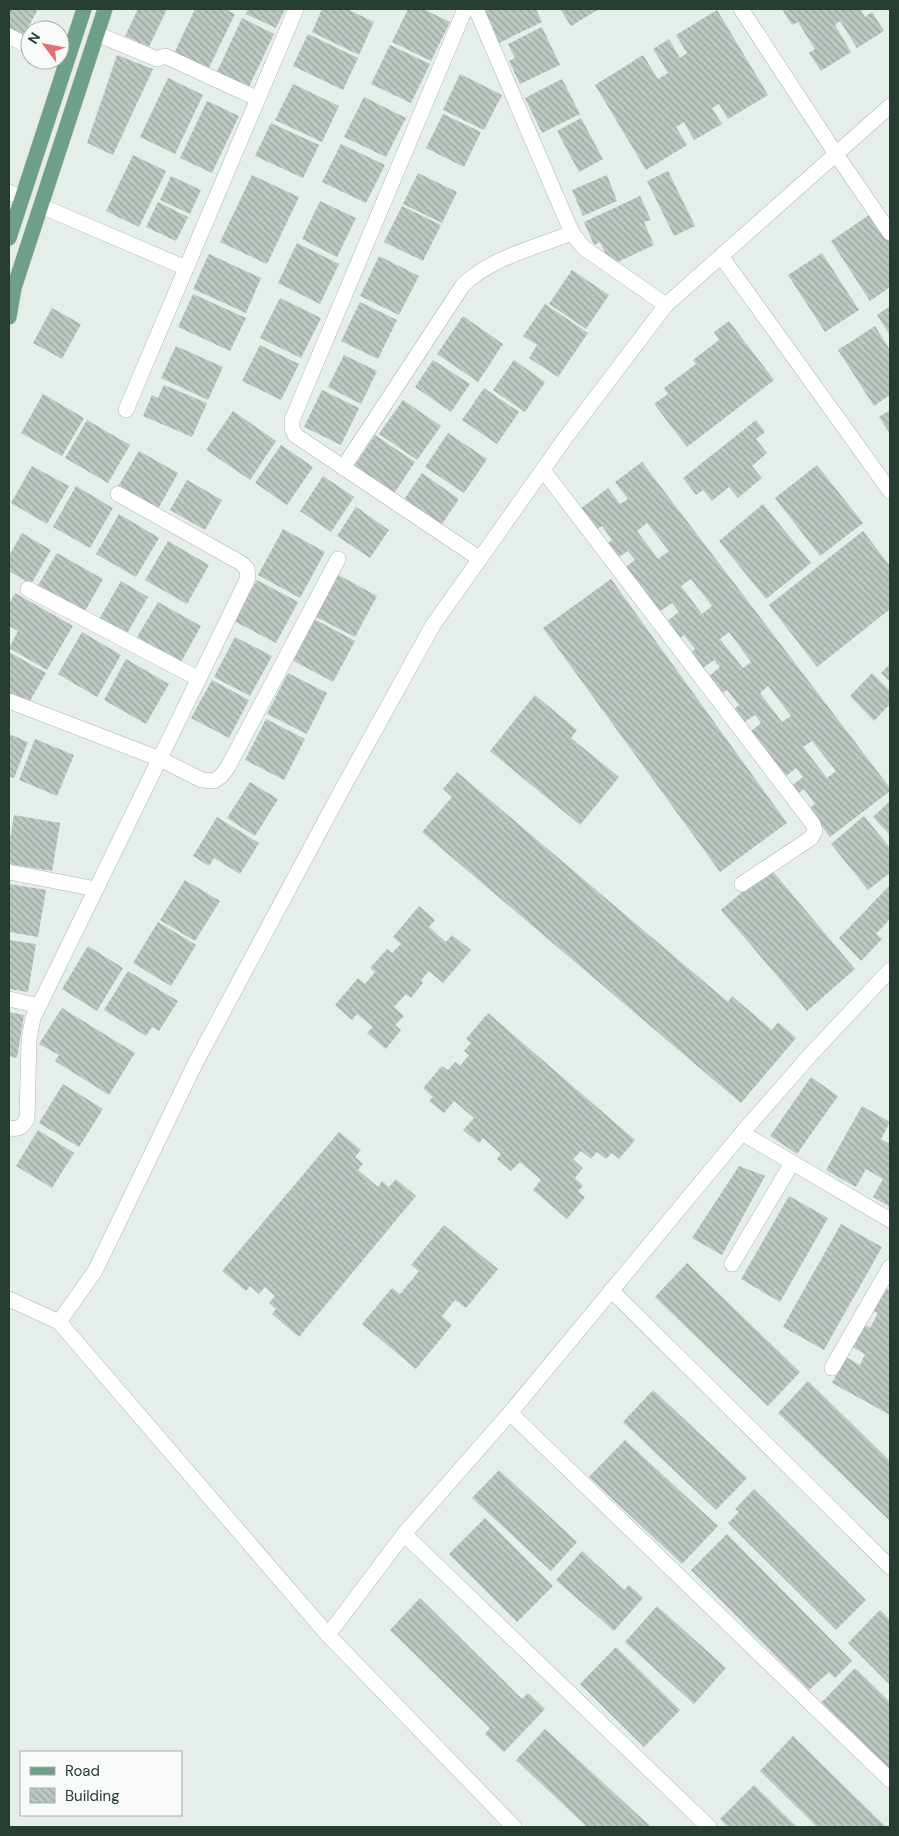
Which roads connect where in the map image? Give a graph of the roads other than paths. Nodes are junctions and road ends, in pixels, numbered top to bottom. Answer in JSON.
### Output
{"nodes":[{"id":1,"x":84,"y":9,"type":"edge"},
{"id":2,"x":105,"y":9,"type":"edge"},
{"id":3,"x":296,"y":9,"type":"edge"},
{"id":4,"x":465,"y":9,"type":"edge"},
{"id":5,"x":476,"y":9,"type":"edge"},
{"id":6,"x":742,"y":9,"type":"edge"},
{"id":7,"x":97,"y":34,"type":"junction"},
{"id":8,"x":70,"y":43,"type":"edge"},
{"id":9,"x":59,"y":70,"type":"edge"},
{"id":10,"x":258,"y":99,"type":"junction"},
{"id":11,"x":890,"y":106,"type":"edge"},
{"id":12,"x":836,"y":154,"type":"junction"},
{"id":13,"x":15,"y":195,"type":"edge"},
{"id":14,"x":41,"y":206,"type":"junction"},
{"id":15,"x":572,"y":233,"type":"junction"},
{"id":16,"x":890,"y":233,"type":"edge"},
{"id":17,"x":9,"y":238,"type":"edge"},
{"id":18,"x":720,"y":256,"type":"junction"},
{"id":19,"x":186,"y":268,"type":"junction"},
{"id":20,"x":666,"y":305,"type":"junction"},
{"id":21,"x":9,"y":317,"type":"edge"},
{"id":22,"x":126,"y":410,"type":"dead end"},
{"id":23,"x":343,"y":468,"type":"junction"},
{"id":24,"x":543,"y":470,"type":"junction"},
{"id":25,"x":890,"y":491,"type":"edge"},
{"id":26,"x":118,"y":494,"type":"dead end"},
{"id":27,"x":338,"y":559,"type":"dead end"},
{"id":28,"x":480,"y":559,"type":"junction"},
{"id":29,"x":28,"y":589,"type":"dead end"},
{"id":30,"x":198,"y":679,"type":"junction"},
{"id":31,"x":9,"y":701,"type":"edge"},
{"id":32,"x":160,"y":759,"type":"junction"},
{"id":33,"x":9,"y":872,"type":"edge"},
{"id":34,"x":742,"y":884,"type":"dead end"},
{"id":35,"x":96,"y":889,"type":"junction"},
{"id":36,"x":890,"y":970,"type":"edge"},
{"id":37,"x":884,"y":987,"type":"edge"},
{"id":38,"x":9,"y":999,"type":"edge"},
{"id":39,"x":39,"y":1006,"type":"junction"},
{"id":40,"x":9,"y":1128,"type":"edge"},
{"id":41,"x":742,"y":1134,"type":"junction"},
{"id":42,"x":792,"y":1163,"type":"junction"},
{"id":43,"x":890,"y":1220,"type":"edge"},
{"id":44,"x":732,"y":1264,"type":"dead end"},
{"id":45,"x":890,"y":1267,"type":"edge"},
{"id":46,"x":611,"y":1290,"type":"junction"},
{"id":47,"x":9,"y":1299,"type":"edge"},
{"id":48,"x":60,"y":1322,"type":"junction"},
{"id":49,"x":832,"y":1368,"type":"dead end"},
{"id":50,"x":510,"y":1413,"type":"junction"},
{"id":51,"x":404,"y":1534,"type":"junction"},
{"id":52,"x":890,"y":1567,"type":"edge"},
{"id":53,"x":328,"y":1635,"type":"junction"},
{"id":54,"x":890,"y":1780,"type":"edge"},
{"id":55,"x":514,"y":1827,"type":"edge"},
{"id":56,"x":709,"y":1827,"type":"edge"}],
"edges":[{"from":1,"to":8,"type":"main road"},
{"from":2,"to":7,"type":"main road"},
{"from":3,"to":10,"type":"street"},
{"from":4,"to":23,"type":"street"},
{"from":5,"to":15,"type":"street"},
{"from":6,"to":12,"type":"street"},
{"from":7,"to":10,"type":"street"},
{"from":7,"to":14,"type":"main road"},
{"from":9,"to":13,"type":"main road"},
{"from":10,"to":19,"type":"street"},
{"from":11,"to":12,"type":"street"},
{"from":12,"to":16,"type":"street"},
{"from":12,"to":18,"type":"street"},
{"from":13,"to":17,"type":"main road"},
{"from":14,"to":19,"type":"street"},
{"from":14,"to":21,"type":"main road"},
{"from":15,"to":20,"type":"street"},
{"from":15,"to":23,"type":"street"},
{"from":18,"to":20,"type":"street"},
{"from":18,"to":25,"type":"street"},
{"from":19,"to":22,"type":"street"},
{"from":20,"to":24,"type":"street"},
{"from":23,"to":28,"type":"street"},
{"from":24,"to":28,"type":"street"},
{"from":24,"to":34,"type":"street"},
{"from":26,"to":30,"type":"street"},
{"from":27,"to":32,"type":"street"},
{"from":28,"to":48,"type":"street"},
{"from":29,"to":30,"type":"street"},
{"from":30,"to":32,"type":"street"},
{"from":31,"to":32,"type":"street"},
{"from":32,"to":35,"type":"street"},
{"from":33,"to":35,"type":"street"},
{"from":35,"to":39,"type":"street"},
{"from":36,"to":37,"type":"street"},
{"from":37,"to":41,"type":"street"},
{"from":38,"to":39,"type":"street"},
{"from":39,"to":40,"type":"street"},
{"from":41,"to":42,"type":"street"},
{"from":41,"to":46,"type":"street"},
{"from":42,"to":43,"type":"street"},
{"from":42,"to":44,"type":"street"},
{"from":45,"to":49,"type":"street"},
{"from":46,"to":50,"type":"street"},
{"from":46,"to":52,"type":"street"},
{"from":47,"to":48,"type":"street"},
{"from":48,"to":53,"type":"street"},
{"from":50,"to":51,"type":"street"},
{"from":50,"to":54,"type":"street"},
{"from":51,"to":53,"type":"street"},
{"from":51,"to":56,"type":"street"},
{"from":53,"to":55,"type":"street"}]}
